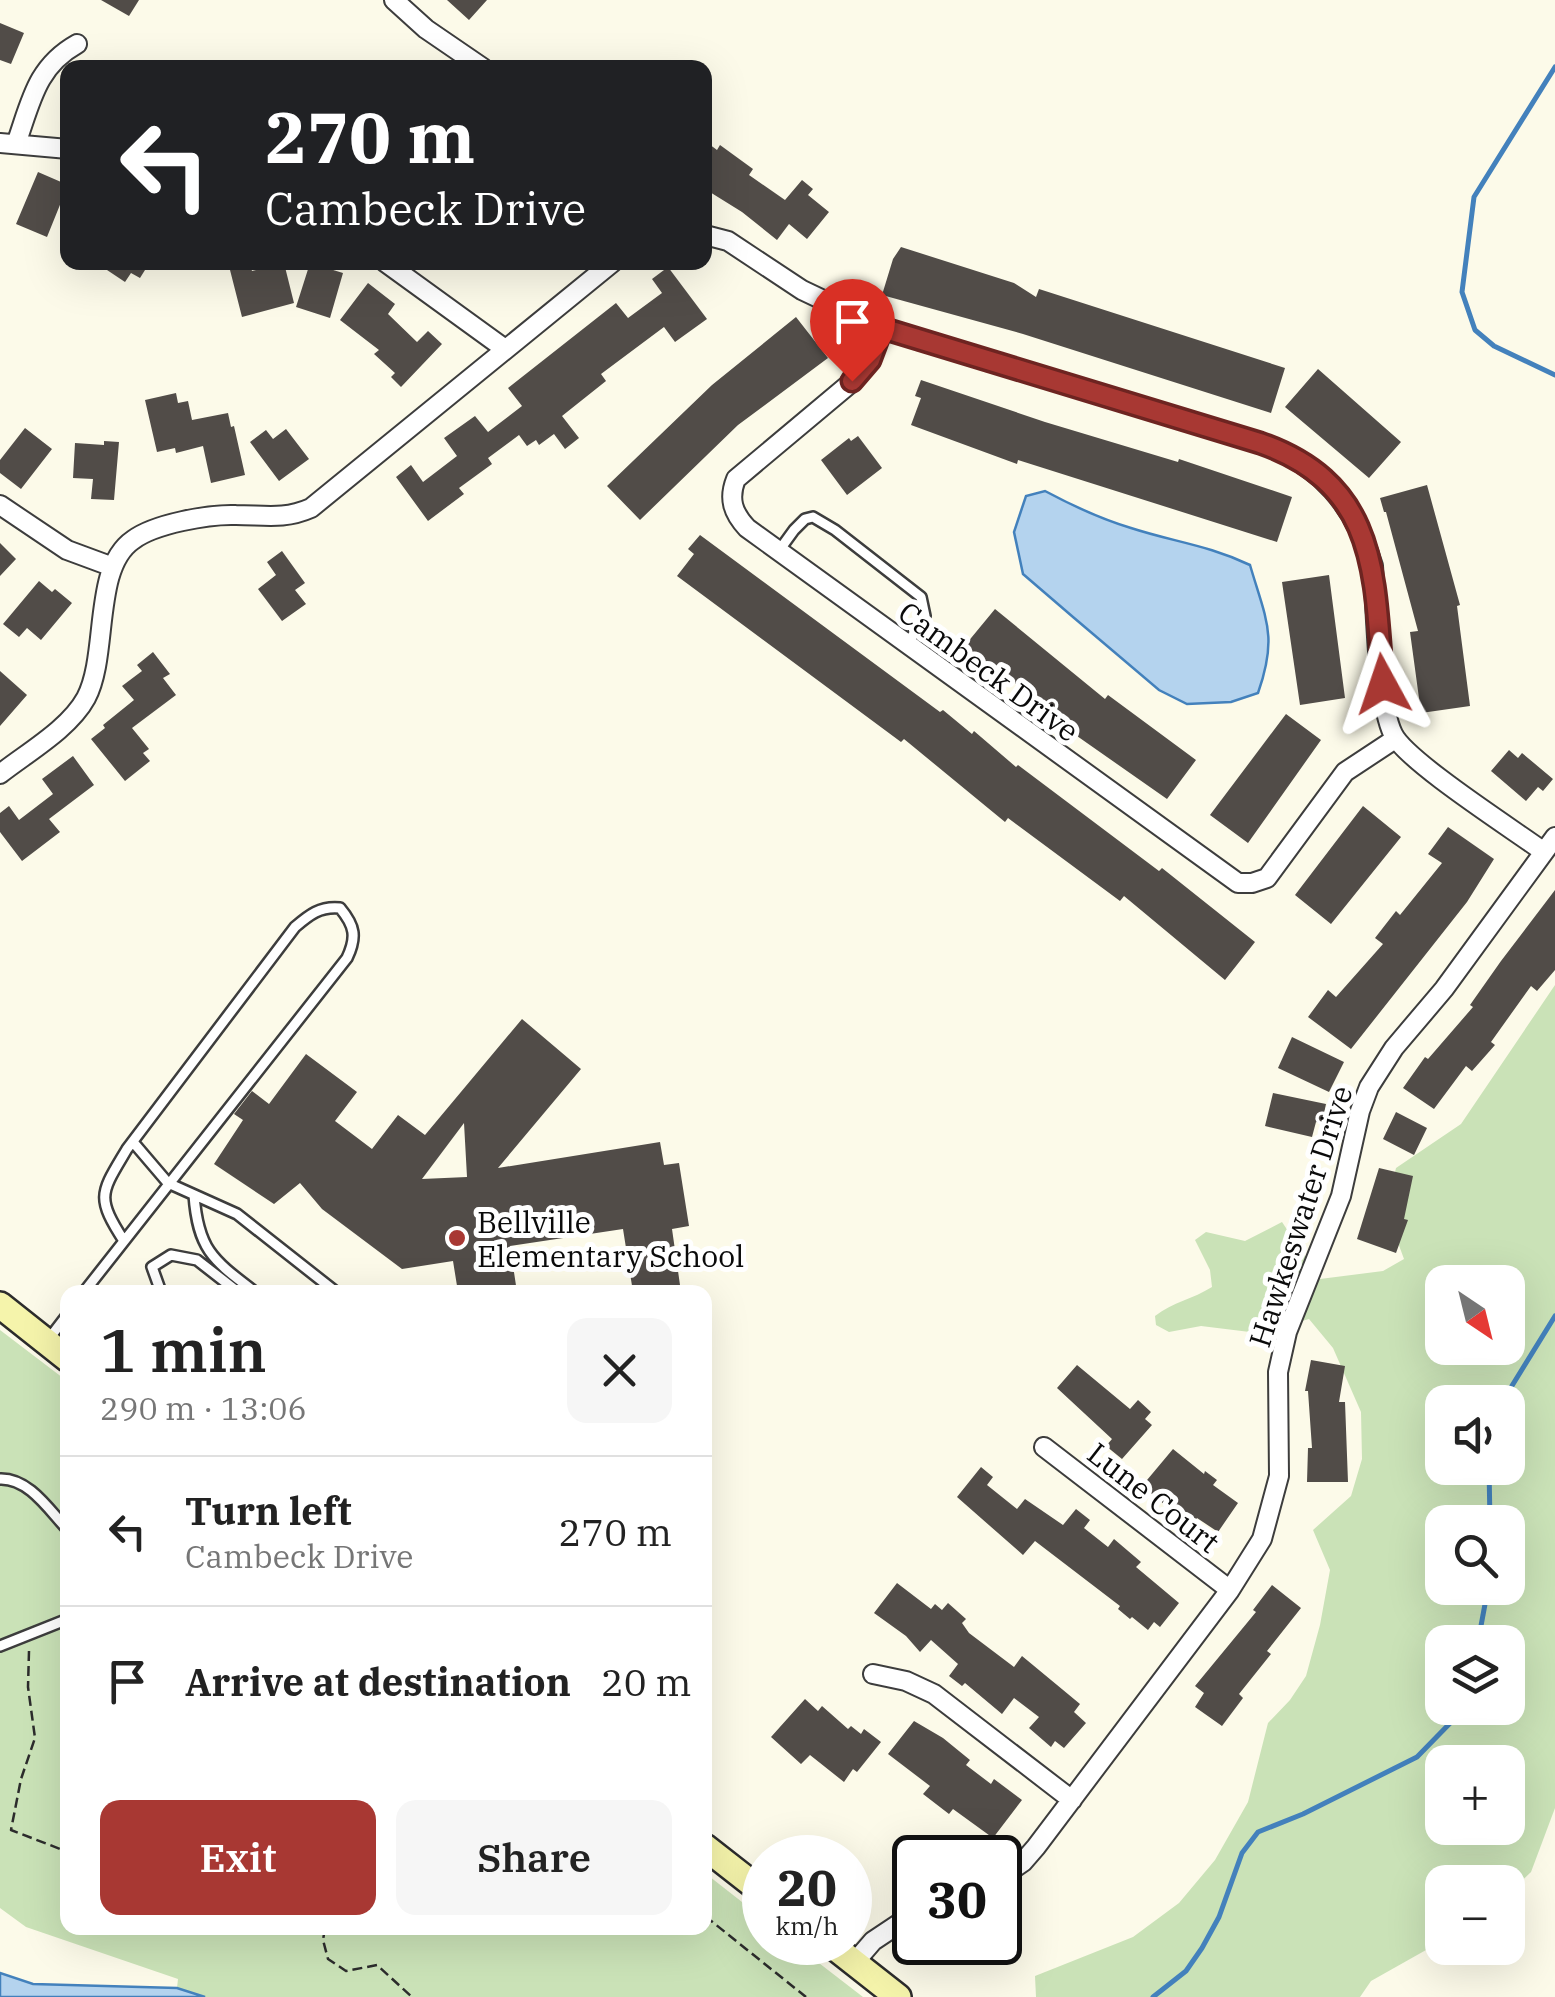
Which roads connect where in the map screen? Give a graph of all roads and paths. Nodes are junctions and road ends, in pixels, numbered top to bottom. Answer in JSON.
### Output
{"nodes":[{"id":1,"x":394,"y":0,"type":"edge"},
{"id":2,"x":77,"y":44,"type":"dead end"},
{"id":3,"x":471,"y":60,"type":"edge"},
{"id":4,"x":8,"y":143,"type":"edge"},
{"id":5,"x":60,"y":148,"type":"edge"},
{"id":6,"x":712,"y":237,"type":"edge"},
{"id":7,"x":396,"y":270,"type":"edge"},
{"id":8,"x":603,"y":270,"type":"edge"},
{"id":9,"x":882,"y":328,"type":"junction"},
{"id":10,"x":505,"y":350,"type":"junction"},
{"id":11,"x":0,"y":505,"type":"edge"},
{"id":12,"x":778,"y":552,"type":"junction"},
{"id":13,"x":113,"y":566,"type":"junction"},
{"id":14,"x":907,"y":644,"type":"junction"},
{"id":15,"x":1395,"y":738,"type":"junction"},
{"id":16,"x":3,"y":767,"type":"edge"},
{"id":17,"x":1549,"y":845,"type":"edge"},
{"id":18,"x":133,"y":1142,"type":"junction"},
{"id":19,"x":168,"y":1183,"type":"junction"},
{"id":20,"x":194,"y":1195,"type":"junction"},
{"id":21,"x":124,"y":1241,"type":"junction"},
{"id":22,"x":89,"y":1285,"type":"edge"},
{"id":23,"x":159,"y":1285,"type":"edge"},
{"id":24,"x":229,"y":1285,"type":"edge"},
{"id":25,"x":246,"y":1285,"type":"edge"},
{"id":26,"x":327,"y":1285,"type":"edge"},
{"id":27,"x":0,"y":1305,"type":"edge"},
{"id":28,"x":60,"y":1324,"type":"edge"},
{"id":29,"x":46,"y":1342,"type":"junction"},
{"id":30,"x":60,"y":1353,"type":"edge"},
{"id":31,"x":1044,"y":1447,"type":"dead end"},
{"id":32,"x":0,"y":1480,"type":"edge"},
{"id":33,"x":60,"y":1521,"type":"edge"},
{"id":34,"x":1230,"y":1590,"type":"junction"},
{"id":35,"x":60,"y":1622,"type":"edge"},
{"id":36,"x":30,"y":1633,"type":"junction"},
{"id":37,"x":0,"y":1646,"type":"edge"},
{"id":38,"x":873,"y":1674,"type":"dead end"},
{"id":39,"x":1072,"y":1800,"type":"junction"},
{"id":40,"x":60,"y":1849,"type":"edge"},
{"id":41,"x":712,"y":1852,"type":"edge"},
{"id":42,"x":1022,"y":1863,"type":"edge"},
{"id":43,"x":742,"y":1876,"type":"edge"},
{"id":44,"x":712,"y":1922,"type":"edge"},
{"id":45,"x":324,"y":1935,"type":"edge"},
{"id":46,"x":857,"y":1965,"type":"edge"},
{"id":47,"x":412,"y":1997,"type":"edge"},
{"id":48,"x":806,"y":1997,"type":"edge"},
{"id":49,"x":898,"y":1997,"type":"edge"}],
"edges":[{"from":1,"to":3,"type":"street"},
{"from":2,"to":4,"type":"street"},
{"from":4,"to":5,"type":"street"},
{"from":6,"to":9,"type":"street"},
{"from":7,"to":10,"type":"street"},
{"from":8,"to":10,"type":"street"},
{"from":9,"to":12,"type":"street","name":"Cambeck Drive"},
{"from":9,"to":15,"type":"street"},
{"from":10,"to":13,"type":"street"},
{"from":11,"to":13,"type":"street"},
{"from":12,"to":14,"type":"street","name":"Cambeck Drive"},
{"from":12,"to":14,"type":"lane"},
{"from":13,"to":16,"type":"street"},
{"from":14,"to":15,"type":"street","name":"Cambeck Drive"},
{"from":15,"to":17,"type":"street"},
{"from":17,"to":34,"type":"street","name":"Hawkeswater Drive"},
{"from":18,"to":19,"type":"lane"},
{"from":18,"to":19,"type":"lane"},
{"from":18,"to":21,"type":"lane"},
{"from":19,"to":20,"type":"lane"},
{"from":19,"to":21,"type":"lane"},
{"from":20,"to":25,"type":"lane"},
{"from":20,"to":26,"type":"lane"},
{"from":21,"to":22,"type":"lane"},
{"from":23,"to":24,"type":"lane"},
{"from":27,"to":29,"type":"main road"},
{"from":28,"to":29,"type":"lane"},
{"from":29,"to":30,"type":"main road"},
{"from":31,"to":34,"type":"street","name":"Lune Court"},
{"from":32,"to":33,"type":"lane"},
{"from":34,"to":39,"type":"street","name":"Hawkeswater Drive"},
{"from":35,"to":36,"type":"lane"},
{"from":36,"to":37,"type":"lane"},
{"from":36,"to":40,"type":"path"},
{"from":38,"to":39,"type":"street"},
{"from":39,"to":42,"type":"street","name":"Hawkeswater Drive"},
{"from":41,"to":43,"type":"main road"},
{"from":44,"to":48,"type":"path"},
{"from":45,"to":47,"type":"path"},
{"from":46,"to":49,"type":"main road"}]}
